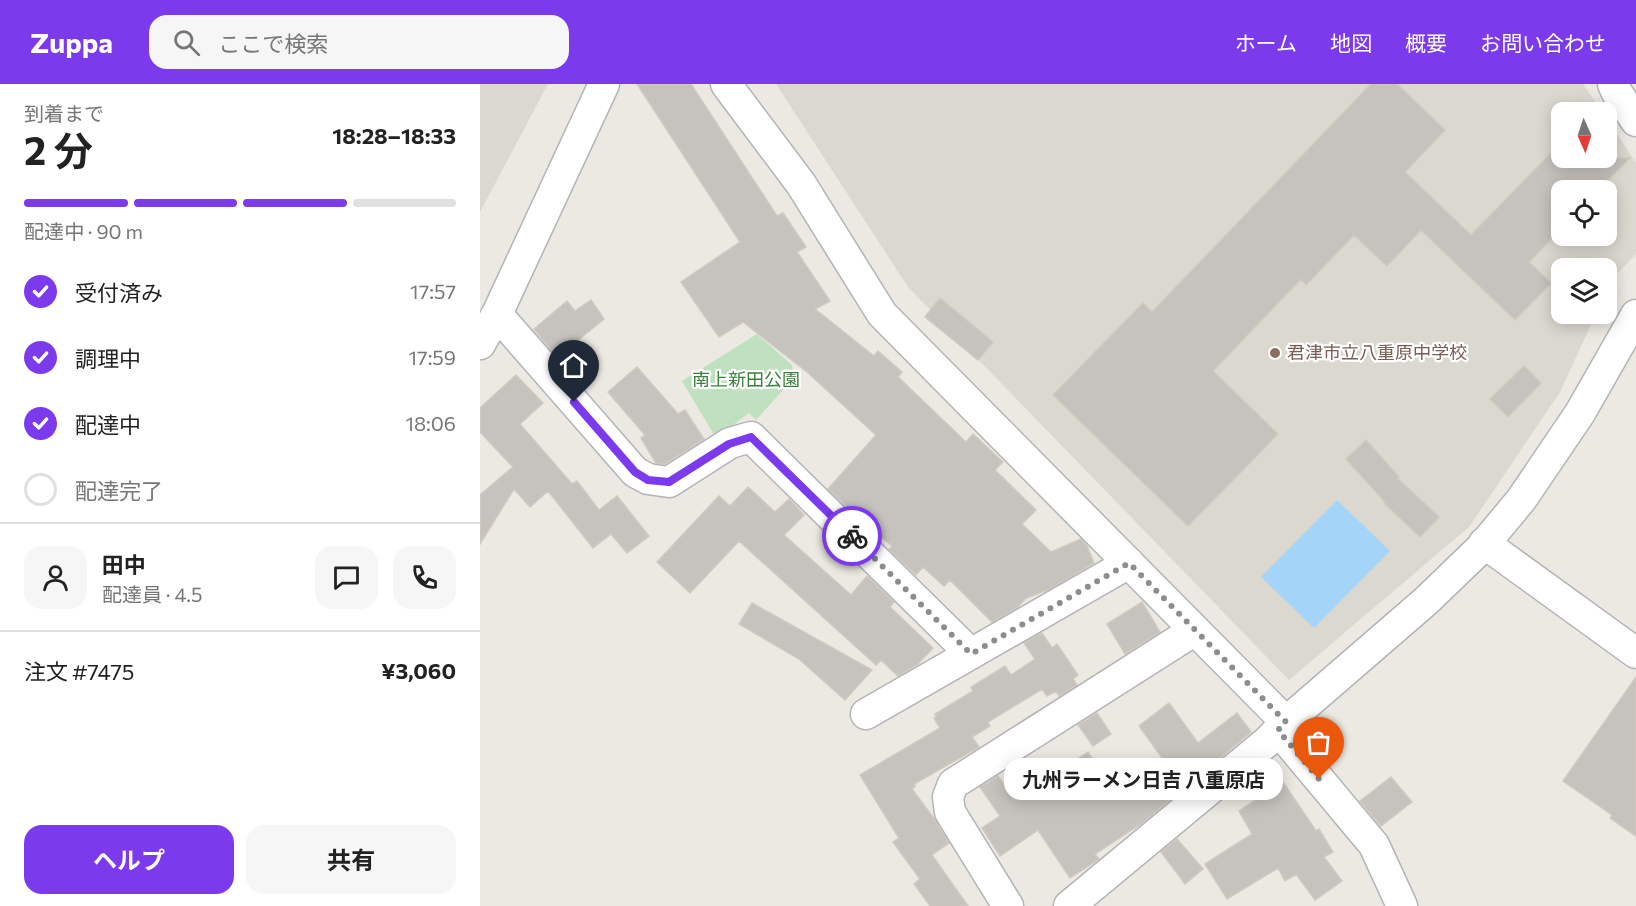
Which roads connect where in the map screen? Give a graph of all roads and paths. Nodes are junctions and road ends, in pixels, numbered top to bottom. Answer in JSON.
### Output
{"nodes":[{"id":1,"x":604,"y":84,"type":"edge"},
{"id":2,"x":726,"y":84,"type":"edge"},
{"id":3,"x":1613,"y":84,"type":"edge"},
{"id":4,"x":1636,"y":121,"type":"edge"},
{"id":5,"x":497,"y":314,"type":"junction"},
{"id":6,"x":1636,"y":315,"type":"edge"},
{"id":7,"x":480,"y":344,"type":"edge"},
{"id":8,"x":1484,"y":543,"type":"junction"},
{"id":9,"x":1129,"y":563,"type":"junction"},
{"id":10,"x":1195,"y":630,"type":"junction"},
{"id":11,"x":1636,"y":653,"type":"edge"},
{"id":12,"x":971,"y":654,"type":"junction"},
{"id":13,"x":866,"y":714,"type":"dead end"},
{"id":14,"x":1282,"y":726,"type":"junction"},
{"id":15,"x":1008,"y":906,"type":"edge"},
{"id":16,"x":1069,"y":906,"type":"edge"},
{"id":17,"x":1402,"y":906,"type":"edge"}],
"edges":[{"from":1,"to":5,"type":"street"},
{"from":2,"to":9,"type":"street"},
{"from":3,"to":4,"type":"street"},
{"from":5,"to":7,"type":"street"},
{"from":5,"to":12,"type":"street"},
{"from":6,"to":8,"type":"street"},
{"from":8,"to":11,"type":"street"},
{"from":8,"to":14,"type":"street"},
{"from":9,"to":10,"type":"street"},
{"from":9,"to":12,"type":"street"},
{"from":10,"to":14,"type":"street"},
{"from":10,"to":15,"type":"street"},
{"from":12,"to":13,"type":"street"},
{"from":14,"to":16,"type":"street"},
{"from":14,"to":17,"type":"street"}]}
